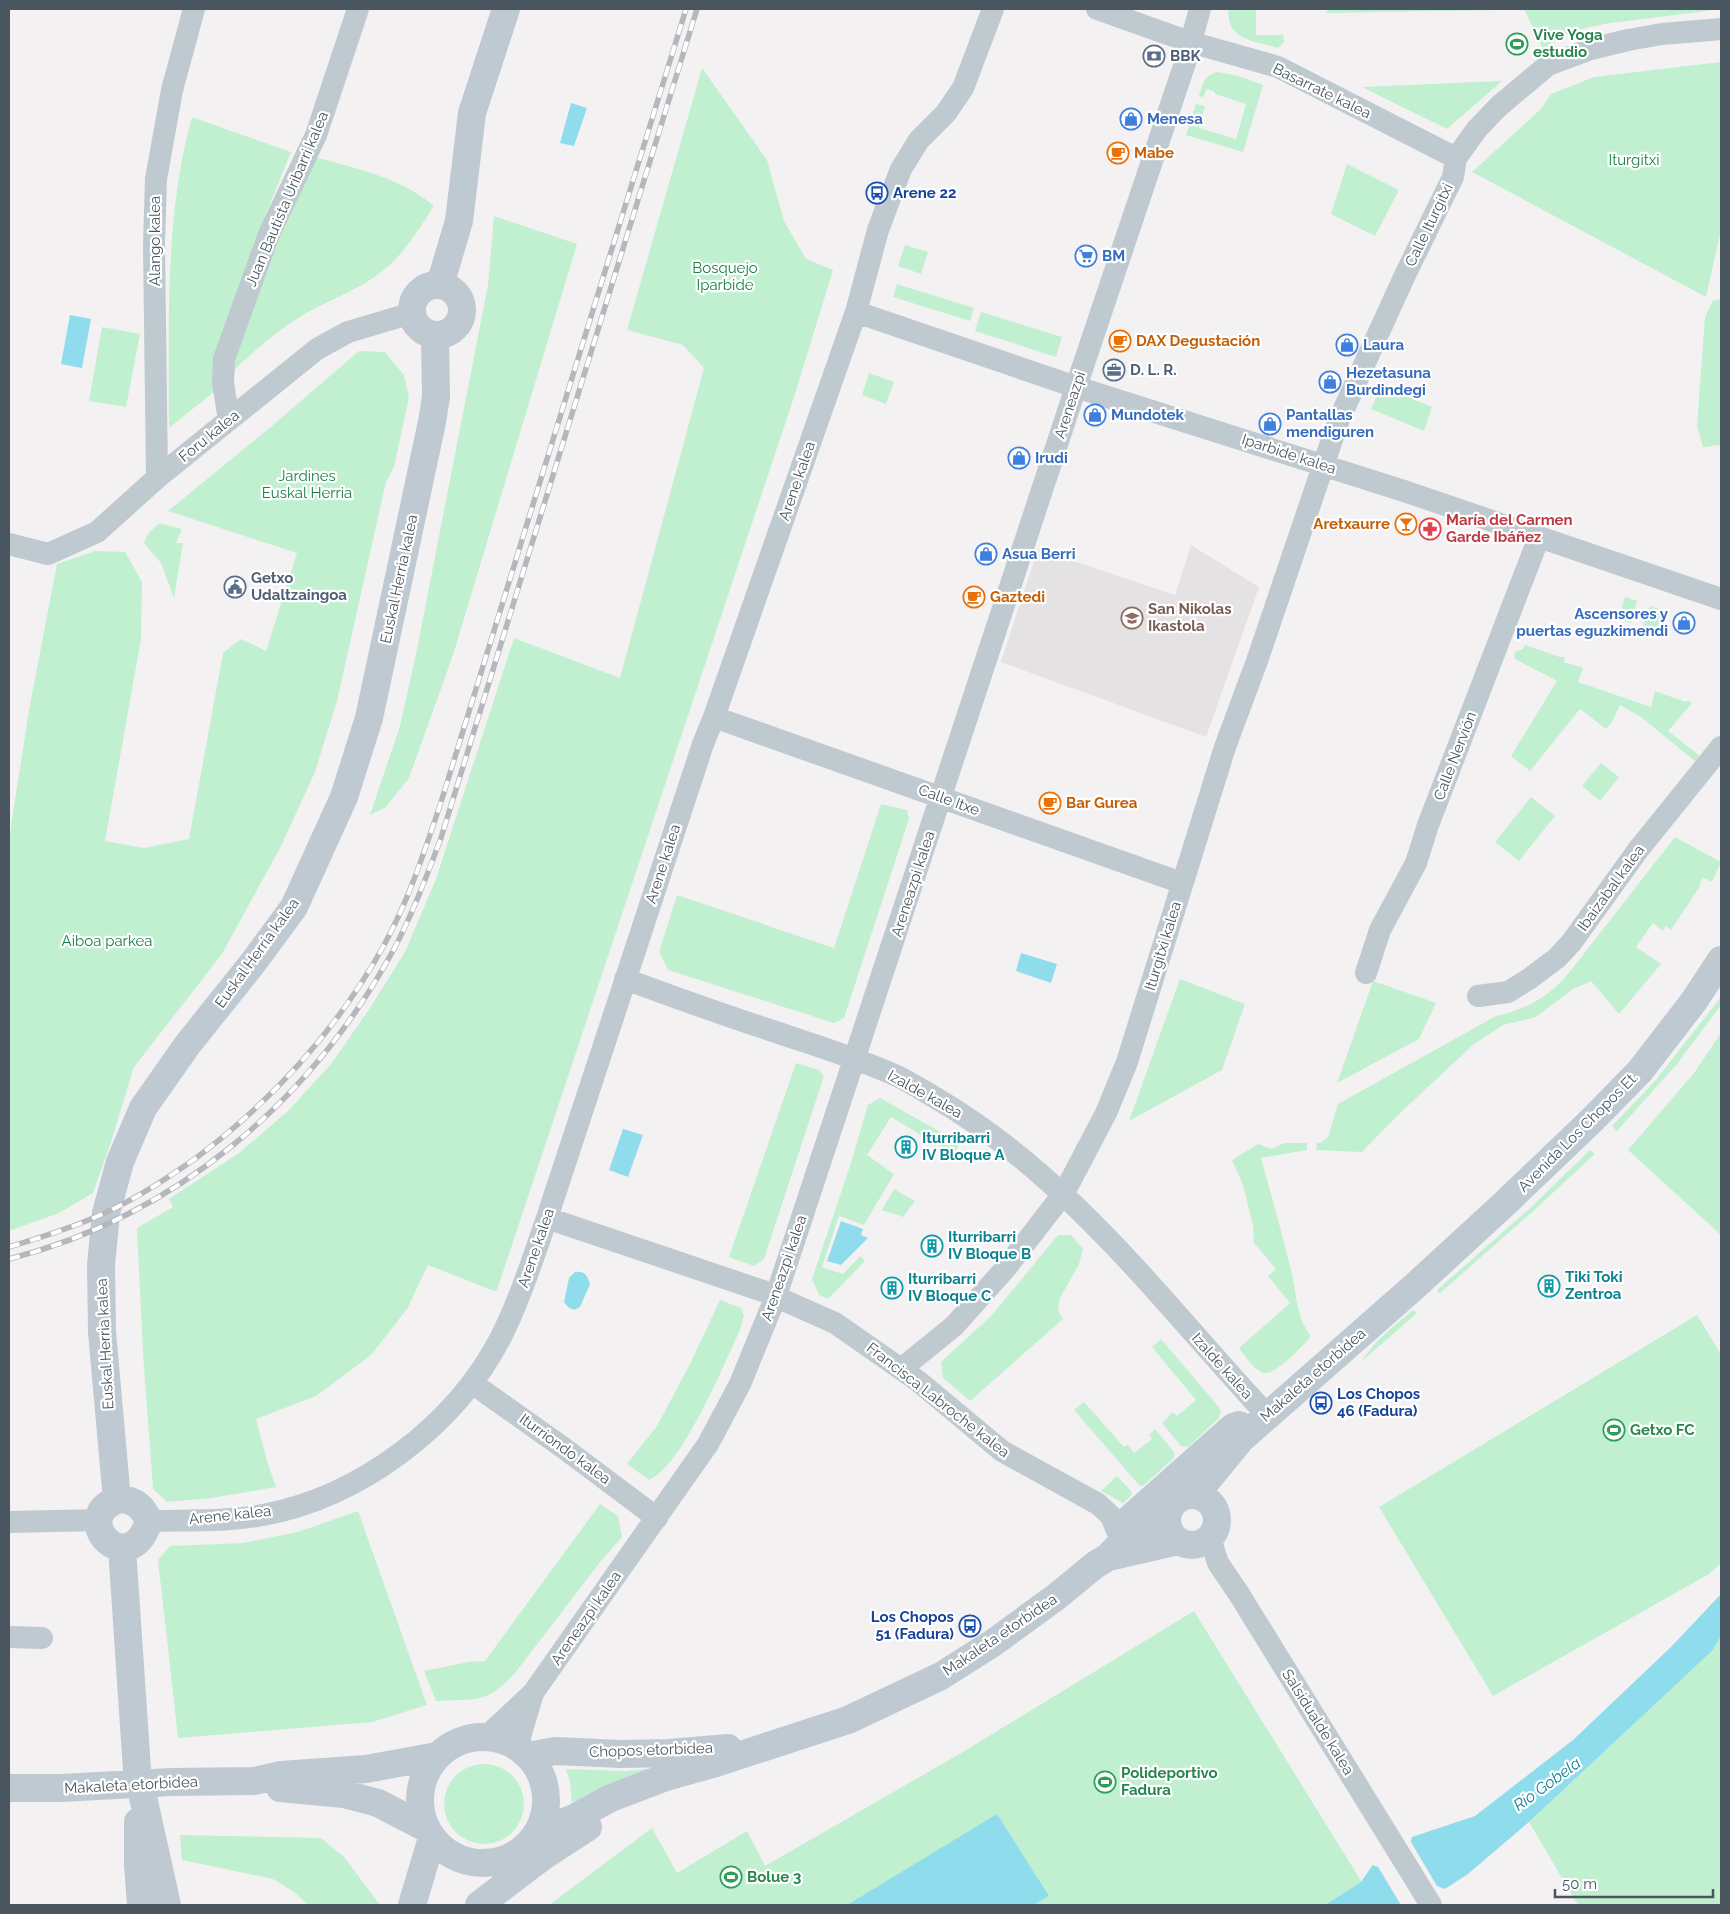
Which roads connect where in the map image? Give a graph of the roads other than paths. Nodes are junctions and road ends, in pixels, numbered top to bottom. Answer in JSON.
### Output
{"nodes":[{"id":1,"x":194,"y":9,"type":"edge"},
{"id":2,"x":358,"y":9,"type":"edge"},
{"id":3,"x":506,"y":9,"type":"edge"},
{"id":4,"x":993,"y":9,"type":"edge"},
{"id":5,"x":1097,"y":9,"type":"edge"},
{"id":6,"x":1200,"y":9,"type":"edge"},
{"id":7,"x":1721,"y":29,"type":"edge"},
{"id":8,"x":1190,"y":42,"type":"junction"},
{"id":9,"x":1456,"y":158,"type":"junction"},
{"id":10,"x":440,"y":285,"type":"junction"},
{"id":11,"x":856,"y":312,"type":"junction"},
{"id":12,"x":412,"y":313,"type":"junction"},
{"id":13,"x":435,"y":336,"type":"junction"},
{"id":14,"x":1076,"y":387,"type":"junction"},
{"id":15,"x":229,"y":420,"type":"junction"},
{"id":16,"x":1323,"y":465,"type":"junction"},
{"id":17,"x":157,"y":478,"type":"junction"},
{"id":18,"x":1539,"y":537,"type":"junction"},
{"id":19,"x":9,"y":544,"type":"edge"},
{"id":20,"x":1721,"y":600,"type":"edge"},
{"id":21,"x":714,"y":717,"type":"junction"},
{"id":22,"x":1721,"y":747,"type":"edge"},
{"id":23,"x":941,"y":796,"type":"junction"},
{"id":24,"x":1182,"y":883,"type":"junction"},
{"id":25,"x":1721,"y":960,"type":"edge"},
{"id":26,"x":1366,"y":973,"type":"dead end"},
{"id":27,"x":625,"y":979,"type":"junction"},
{"id":28,"x":1478,"y":996,"type":"dead end"},
{"id":29,"x":854,"y":1058,"type":"junction"},
{"id":30,"x":1064,"y":1193,"type":"junction"},
{"id":31,"x":547,"y":1218,"type":"junction"},
{"id":32,"x":1415,"y":1286,"type":"joint"},
{"id":33,"x":776,"y":1296,"type":"junction"},
{"id":34,"x":902,"y":1369,"type":"junction"},
{"id":35,"x":472,"y":1383,"type":"junction"},
{"id":36,"x":1266,"y":1415,"type":"junction"},
{"id":37,"x":117,"y":1500,"type":"junction"},
{"id":38,"x":1205,"y":1502,"type":"junction"},
{"id":39,"x":1167,"y":1516,"type":"junction"},
{"id":40,"x":657,"y":1518,"type":"junction"},
{"id":41,"x":99,"y":1520,"type":"junction"},
{"id":42,"x":149,"y":1521,"type":"junction"},
{"id":43,"x":9,"y":1522,"type":"edge"},
{"id":44,"x":1117,"y":1531,"type":"junction"},
{"id":45,"x":1210,"y":1538,"type":"junction"},
{"id":46,"x":1178,"y":1540,"type":"junction"},
{"id":47,"x":122,"y":1548,"type":"junction"},
{"id":48,"x":1102,"y":1561,"type":"junction"},
{"id":49,"x":9,"y":1637,"type":"edge"},
{"id":50,"x":42,"y":1638,"type":"dead end"},
{"id":51,"x":533,"y":1694,"type":"junction"},
{"id":52,"x":486,"y":1737,"type":"junction"},
{"id":53,"x":774,"y":1744,"type":"junction"},
{"id":54,"x":522,"y":1752,"type":"junction"},
{"id":55,"x":437,"y":1756,"type":"junction"},
{"id":56,"x":137,"y":1770,"type":"junction"},
{"id":57,"x":254,"y":1781,"type":"junction"},
{"id":58,"x":9,"y":1788,"type":"edge"},
{"id":59,"x":429,"y":1833,"type":"junction"},
{"id":60,"x":536,"y":1834,"type":"junction"},
{"id":61,"x":506,"y":1859,"type":"junction"},
{"id":62,"x":141,"y":1905,"type":"edge"},
{"id":63,"x":167,"y":1905,"type":"edge"},
{"id":64,"x":412,"y":1905,"type":"edge"},
{"id":65,"x":458,"y":1905,"type":"edge"},
{"id":66,"x":479,"y":1905,"type":"edge"},
{"id":67,"x":1431,"y":1905,"type":"edge"}],
"edges":[{"from":1,"to":17,"type":"street","name":"Alango kalea"},
{"from":2,"to":15,"type":"street","name":"Juan Bautista Uribarri kalea"},
{"from":3,"to":10,"type":"street"},
{"from":4,"to":11,"type":"street","name":"Arene kalea"},
{"from":5,"to":8,"type":"street","name":"Basarrate kalea"},
{"from":6,"to":8,"type":"street","name":"Areneazpi"},
{"from":7,"to":9,"type":"street","name":"Calle Iturgitxi"},
{"from":8,"to":9,"type":"street","name":"Basarrate kalea"},
{"from":8,"to":14,"type":"street","name":"Areneazpi"},
{"from":9,"to":16,"type":"street","name":"Calle Iturgitxi"},
{"from":10,"to":12,"type":"street"},
{"from":10,"to":13,"type":"street"},
{"from":11,"to":14,"type":"street","name":"Iparbide kalea"},
{"from":11,"to":21,"type":"street","name":"Arene kalea"},
{"from":12,"to":13,"type":"street"},
{"from":12,"to":15,"type":"street","name":"Foru kalea"},
{"from":13,"to":37,"type":"street","name":"Euskal Herria kalea"},
{"from":14,"to":16,"type":"street","name":"Iparbide kalea"},
{"from":14,"to":23,"type":"street","name":"Areneazpi"},
{"from":15,"to":17,"type":"street","name":"Foru kalea"},
{"from":16,"to":18,"type":"street","name":"Iparbide kalea"},
{"from":16,"to":24,"type":"street","name":"Iturgitxi kalea"},
{"from":17,"to":19,"type":"street","name":"Foru kalea"},
{"from":18,"to":20,"type":"street","name":"Iparbide kalea"},
{"from":18,"to":26,"type":"street","name":"Calle Nervión"},
{"from":21,"to":23,"type":"street","name":"Calle Itxe"},
{"from":21,"to":27,"type":"street","name":"Arene kalea"},
{"from":22,"to":28,"type":"street","name":"Ibaizabal kalea"},
{"from":23,"to":24,"type":"street","name":"Calle Itxe"},
{"from":23,"to":29,"type":"street","name":"Areneazpi kalea"},
{"from":24,"to":30,"type":"street","name":"Iturgitxi kalea"},
{"from":25,"to":32,"type":"street","name":"Avenida Los Chopos Et."},
{"from":27,"to":29,"type":"street","name":"Izalde kalea"},
{"from":27,"to":31,"type":"street","name":"Arene kalea"},
{"from":29,"to":30,"type":"street","name":"Izalde kalea"},
{"from":29,"to":33,"type":"street","name":"Areneazpi kalea"},
{"from":30,"to":34,"type":"street","name":"Iturgitxi kalea"},
{"from":30,"to":36,"type":"street","name":"Izalde kalea"},
{"from":31,"to":33,"type":"street","name":"Francisca Labroche kalea"},
{"from":31,"to":35,"type":"street","name":"Arene kalea"},
{"from":32,"to":36,"type":"street","name":"Makaleta etorbidea"},
{"from":33,"to":34,"type":"street","name":"Francisca Labroche kalea"},
{"from":33,"to":40,"type":"street","name":"Areneazpi kalea"},
{"from":34,"to":44,"type":"street","name":"Francisca Labroche kalea"},
{"from":35,"to":40,"type":"street","name":"Iturriondo kalea"},
{"from":35,"to":42,"type":"street","name":"Arene kalea"},
{"from":36,"to":38,"type":"street","name":"Makaleta etorbidea"},
{"from":36,"to":44,"type":"street"},
{"from":37,"to":41,"type":"street"},
{"from":37,"to":42,"type":"street"},
{"from":38,"to":39,"type":"street"},
{"from":38,"to":45,"type":"street"},
{"from":39,"to":46,"type":"street"},
{"from":39,"to":48,"type":"street","name":"Makaleta etorbidea"},
{"from":40,"to":51,"type":"street","name":"Areneazpi kalea"},
{"from":41,"to":43,"type":"street"},
{"from":41,"to":47,"type":"street"},
{"from":42,"to":47,"type":"street"},
{"from":44,"to":48,"type":"street"},
{"from":45,"to":46,"type":"street"},
{"from":45,"to":67,"type":"street","name":"Salsidualde kalea"},
{"from":46,"to":48,"type":"street"},
{"from":47,"to":56,"type":"street"},
{"from":48,"to":53,"type":"street","name":"Makaleta etorbidea"},
{"from":49,"to":50,"type":"street"},
{"from":51,"to":52,"type":"street","name":"Areneazpi kalea"},
{"from":51,"to":54,"type":"street","name":"Areneazpi kalea"},
{"from":52,"to":54,"type":"street"},
{"from":52,"to":55,"type":"street"},
{"from":53,"to":54,"type":"street","name":"Chopos etorbidea"},
{"from":53,"to":60,"type":"street","name":"Makaleta etorbidea"},
{"from":53,"to":66,"type":"street","name":"Makaleta etorbidea"},
{"from":54,"to":60,"type":"street"},
{"from":55,"to":57,"type":"street","name":"Makaleta etorbidea"},
{"from":55,"to":59,"type":"street"},
{"from":56,"to":62,"type":"street","bridge":true},
{"from":56,"to":63,"type":"street","bridge":true},
{"from":57,"to":58,"type":"street","name":"Makaleta etorbidea"},
{"from":57,"to":59,"type":"street","name":"Makaleta etorbidea"},
{"from":59,"to":61,"type":"street"},
{"from":59,"to":64,"type":"street"},
{"from":60,"to":61,"type":"street"},
{"from":61,"to":65,"type":"street"}]}
